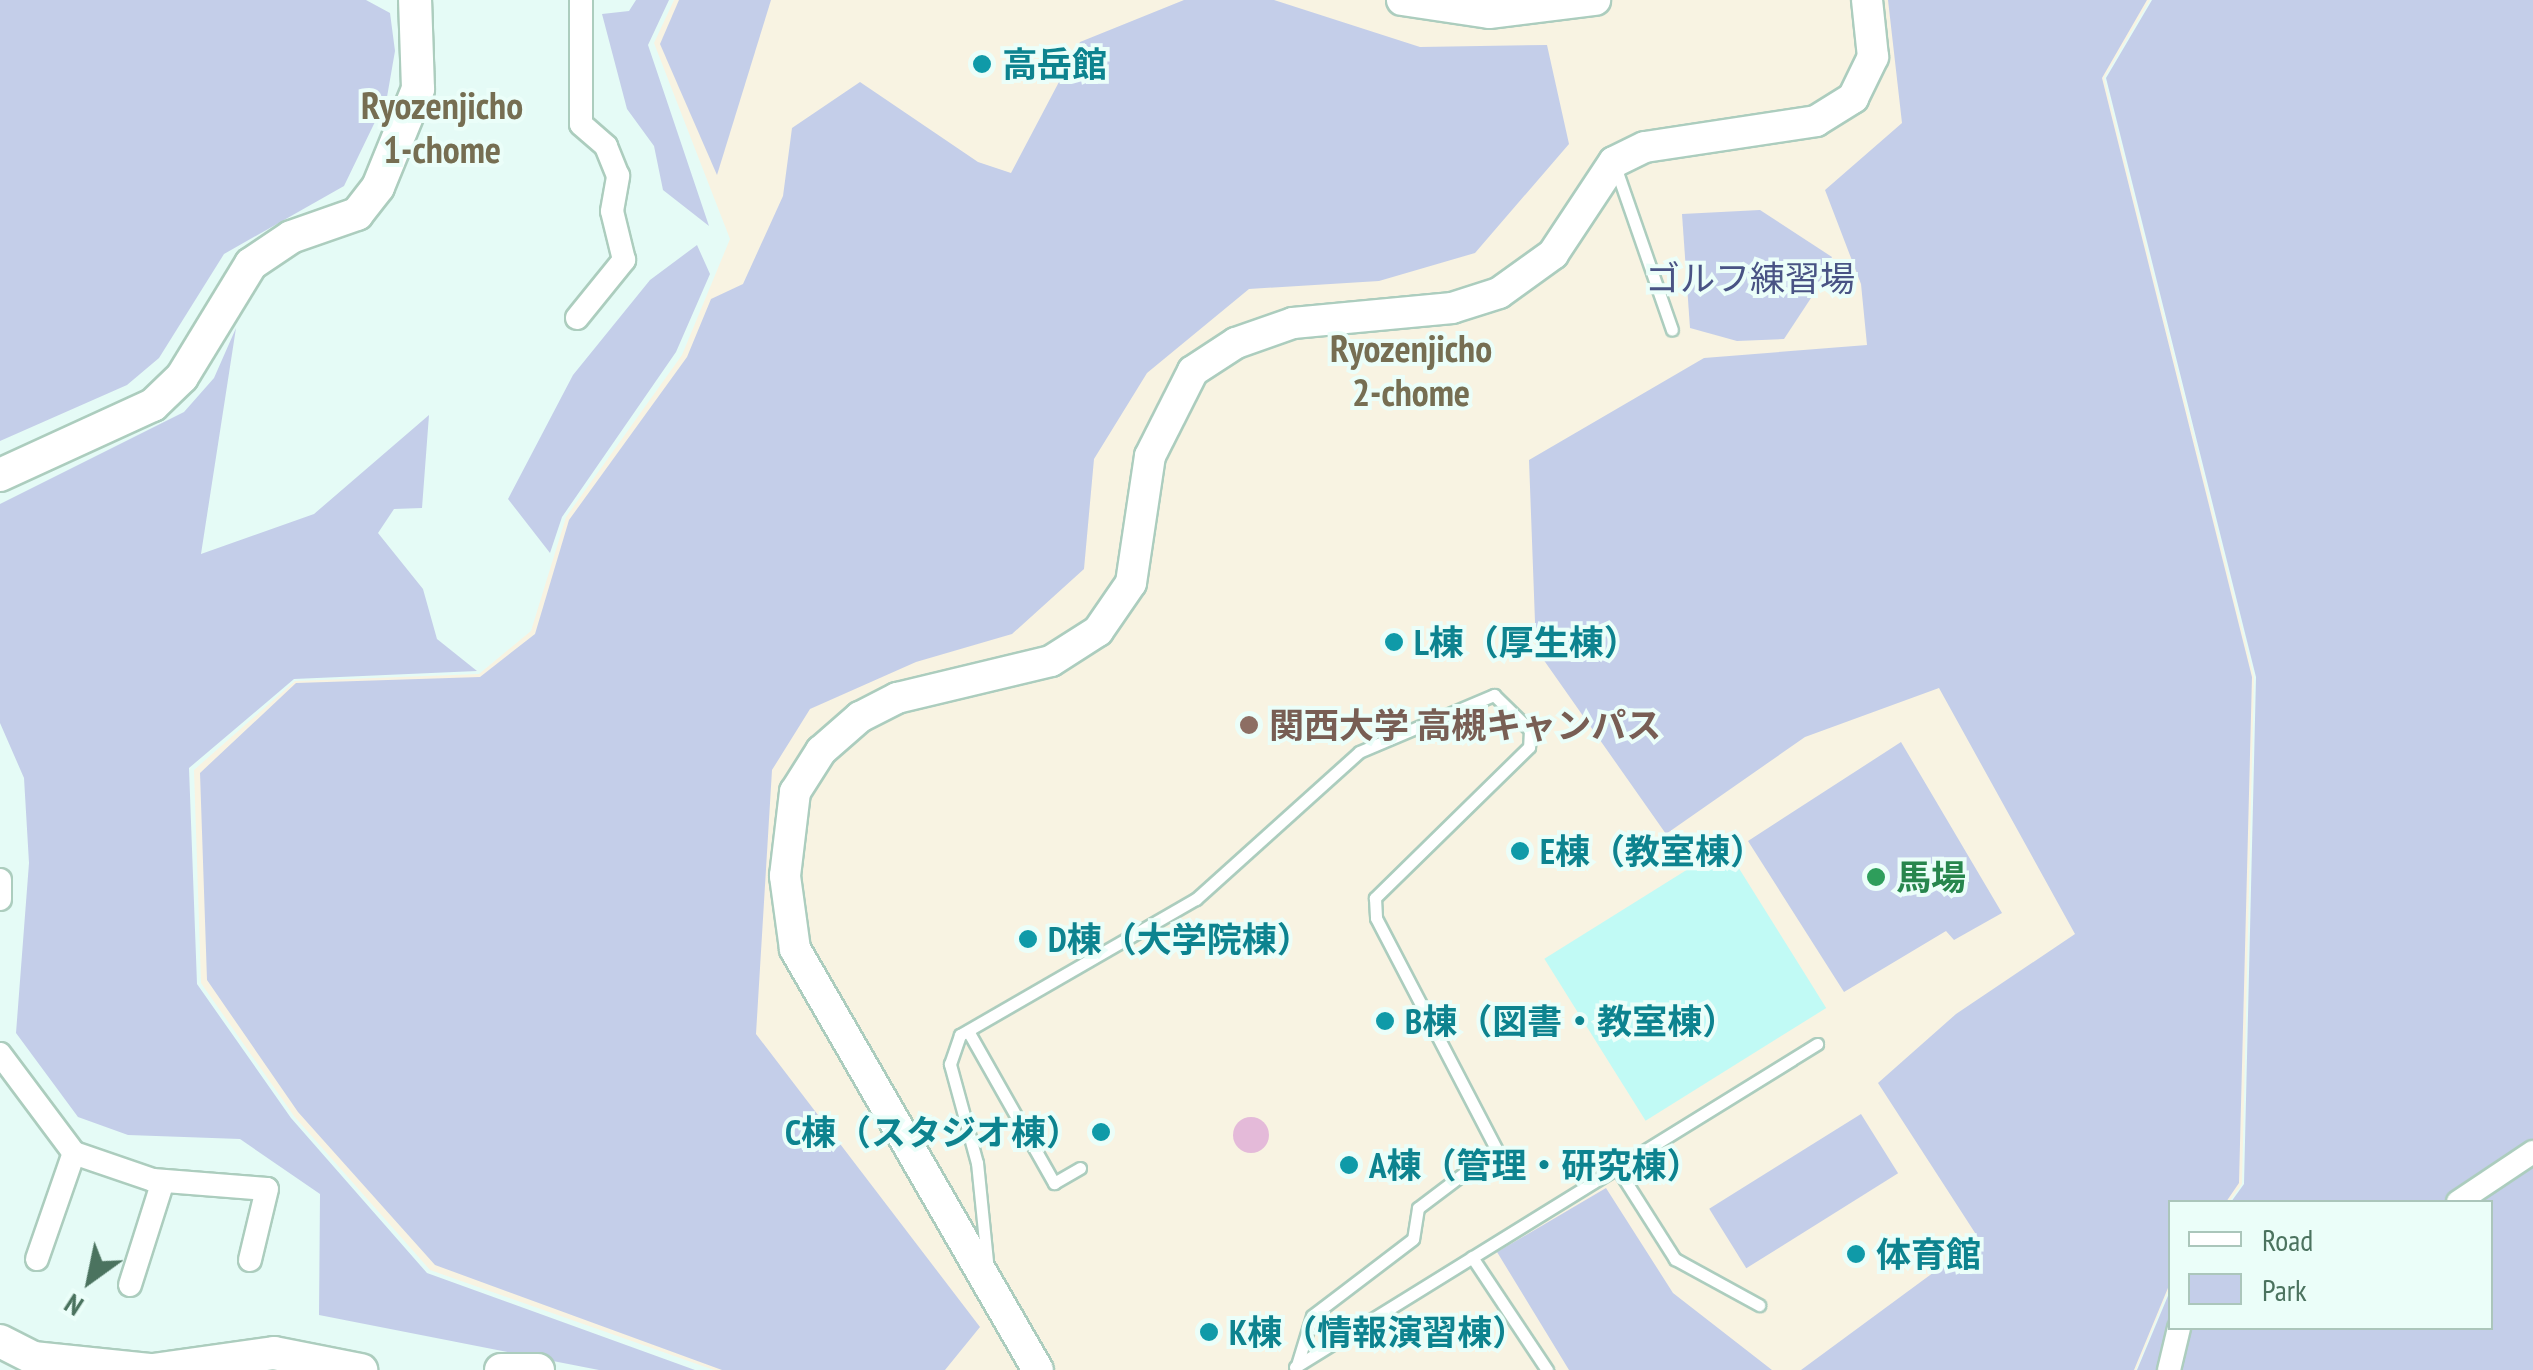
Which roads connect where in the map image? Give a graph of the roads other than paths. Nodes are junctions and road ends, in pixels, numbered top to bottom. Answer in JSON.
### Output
{"nodes":[{"id":1,"x":415,"y":0,"type":"edge"},
{"id":2,"x":582,"y":0,"type":"edge"},
{"id":3,"x":1402,"y":0,"type":"edge"},
{"id":4,"x":1594,"y":0,"type":"edge"},
{"id":5,"x":1867,"y":0,"type":"edge"},
{"id":6,"x":1614,"y":162,"type":"junction"},
{"id":7,"x":577,"y":318,"type":"dead end"},
{"id":8,"x":1672,"y":330,"type":"dead end"},
{"id":9,"x":0,"y":476,"type":"edge"},
{"id":10,"x":0,"y":880,"type":"edge"},
{"id":11,"x":0,"y":899,"type":"edge"},
{"id":12,"x":968,"y":1031,"type":"junction"},
{"id":13,"x":1817,"y":1044,"type":"dead end"},
{"id":14,"x":0,"y":1054,"type":"edge"},
{"id":15,"x":2533,"y":1152,"type":"edge"},
{"id":16,"x":74,"y":1153,"type":"junction"},
{"id":17,"x":1614,"y":1164,"type":"junction"},
{"id":18,"x":1080,"y":1168,"type":"dead end"},
{"id":19,"x":163,"y":1181,"type":"junction"},
{"id":20,"x":2461,"y":1200,"type":"edge"},
{"id":21,"x":1472,"y":1257,"type":"junction"},
{"id":22,"x":37,"y":1260,"type":"dead end"},
{"id":23,"x":250,"y":1260,"type":"dead end"},
{"id":24,"x":130,"y":1285,"type":"dead end"},
{"id":25,"x":990,"y":1285,"type":"junction"},
{"id":26,"x":1759,"y":1304,"type":"dead end"},
{"id":27,"x":2178,"y":1330,"type":"edge"},
{"id":28,"x":0,"y":1341,"type":"edge"},
{"id":29,"x":1294,"y":1368,"type":"edge"},
{"id":30,"x":151,"y":1370,"type":"edge"},
{"id":31,"x":361,"y":1370,"type":"edge"},
{"id":32,"x":501,"y":1370,"type":"edge"},
{"id":33,"x":538,"y":1370,"type":"edge"},
{"id":34,"x":1038,"y":1370,"type":"edge"},
{"id":35,"x":1547,"y":1370,"type":"edge"},
{"id":36,"x":2168,"y":1370,"type":"edge"}],
"edges":[{"from":1,"to":9,"type":"main road"},
{"from":2,"to":7,"type":"street"},
{"from":3,"to":4,"type":"street"},
{"from":5,"to":6,"type":"street"},
{"from":6,"to":8,"type":"lane"},
{"from":6,"to":25,"type":"street"},
{"from":10,"to":11,"type":"street"},
{"from":12,"to":18,"type":"lane"},
{"from":12,"to":25,"type":"lane"},
{"from":12,"to":29,"type":"lane"},
{"from":13,"to":17,"type":"lane"},
{"from":14,"to":16,"type":"street"},
{"from":15,"to":20,"type":"street"},
{"from":16,"to":19,"type":"street"},
{"from":16,"to":22,"type":"street"},
{"from":17,"to":21,"type":"lane"},
{"from":17,"to":26,"type":"lane"},
{"from":19,"to":23,"type":"street"},
{"from":19,"to":24,"type":"street"},
{"from":21,"to":29,"type":"lane"},
{"from":21,"to":35,"type":"lane"},
{"from":25,"to":34,"type":"street"},
{"from":27,"to":36,"type":"street"},
{"from":28,"to":30,"type":"main road"},
{"from":30,"to":31,"type":"main road"},
{"from":32,"to":33,"type":"main road"}]}
